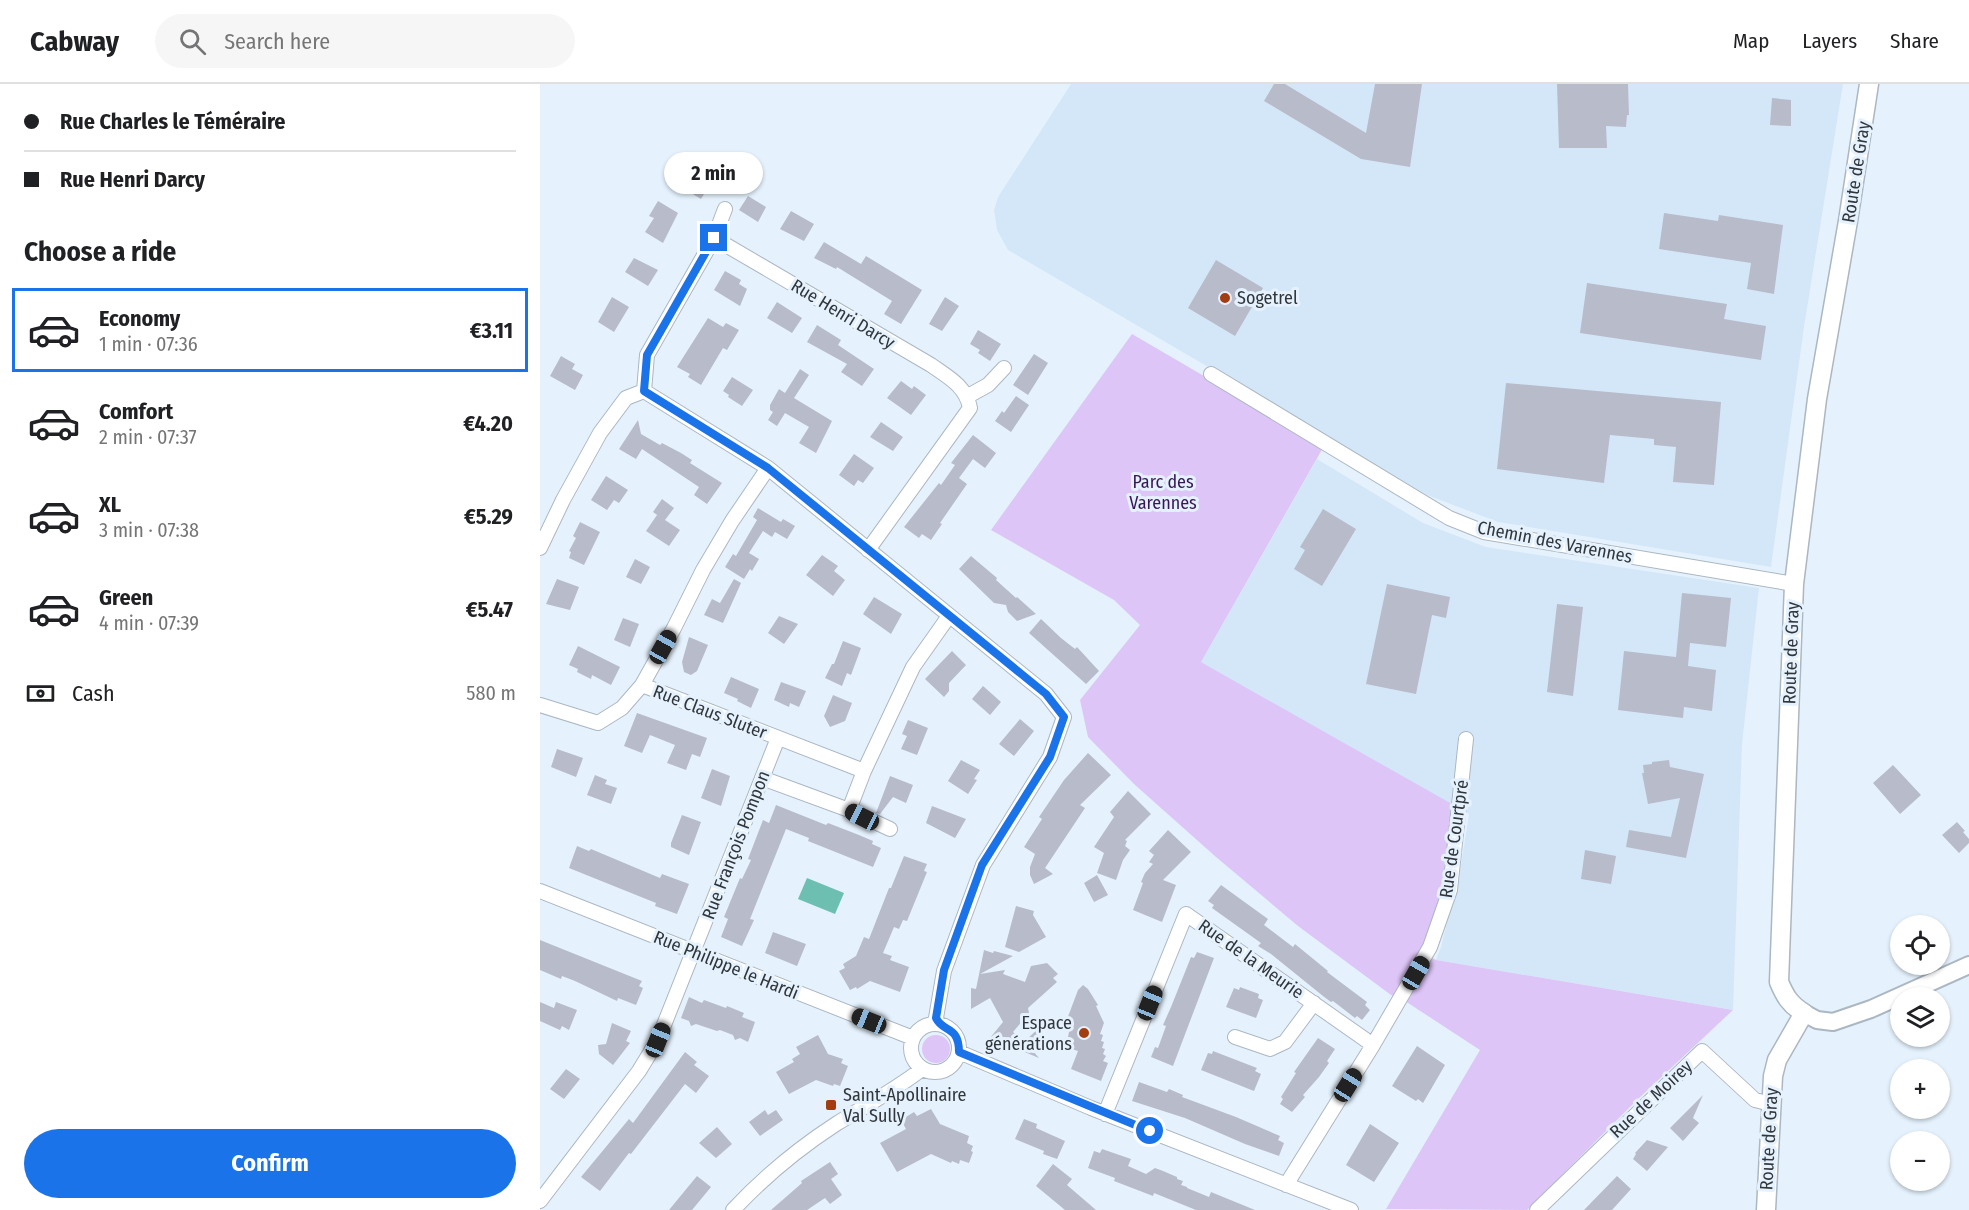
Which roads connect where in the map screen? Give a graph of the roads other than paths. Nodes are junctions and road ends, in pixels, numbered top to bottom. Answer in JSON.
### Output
{"nodes":[{"id":1,"x":1869,"y":84,"type":"edge"},
{"id":2,"x":725,"y":209,"type":"dead end"},
{"id":3,"x":714,"y":238,"type":"junction"},
{"id":4,"x":1004,"y":368,"type":"dead end"},
{"id":5,"x":1211,"y":374,"type":"dead end"},
{"id":6,"x":644,"y":391,"type":"junction"},
{"id":7,"x":968,"y":396,"type":"junction"},
{"id":8,"x":768,"y":468,"type":"junction"},
{"id":9,"x":540,"y":548,"type":"edge"},
{"id":10,"x":868,"y":550,"type":"junction"},
{"id":11,"x":1794,"y":584,"type":"junction"},
{"id":12,"x":950,"y":616,"type":"junction"},
{"id":13,"x":642,"y":685,"type":"junction"},
{"id":14,"x":540,"y":705,"type":"edge"},
{"id":15,"x":778,"y":738,"type":"junction"},
{"id":16,"x":1466,"y":739,"type":"dead end"},
{"id":17,"x":864,"y":771,"type":"junction"},
{"id":18,"x":762,"y":778,"type":"junction"},
{"id":19,"x":849,"y":810,"type":"junction"},
{"id":20,"x":890,"y":829,"type":"dead end"},
{"id":21,"x":540,"y":891,"type":"edge"},
{"id":22,"x":694,"y":952,"type":"junction"},
{"id":23,"x":1969,"y":965,"type":"edge"},
{"id":24,"x":1314,"y":1003,"type":"junction"},
{"id":25,"x":1804,"y":1013,"type":"junction"},
{"id":26,"x":938,"y":1024,"type":"junction"},
{"id":27,"x":1234,"y":1037,"type":"dead end"},
{"id":28,"x":913,"y":1038,"type":"junction"},
{"id":29,"x":1373,"y":1045,"type":"junction"},
{"id":30,"x":959,"y":1052,"type":"junction"},
{"id":31,"x":922,"y":1069,"type":"junction"},
{"id":32,"x":1771,"y":1104,"type":"junction"},
{"id":33,"x":1106,"y":1114,"type":"junction"},
{"id":34,"x":1286,"y":1185,"type":"junction"},
{"id":35,"x":540,"y":1201,"type":"edge"},
{"id":36,"x":733,"y":1210,"type":"edge"},
{"id":37,"x":1351,"y":1210,"type":"edge"},
{"id":38,"x":1537,"y":1210,"type":"edge"},
{"id":39,"x":1766,"y":1210,"type":"edge"}],
"edges":[{"from":1,"to":11,"type":"main road","name":"Route de Gray"},
{"from":2,"to":3,"type":"street"},
{"from":3,"to":6,"type":"street"},
{"from":3,"to":7,"type":"street","name":"Rue Henri Darcy"},
{"from":4,"to":7,"type":"street"},
{"from":5,"to":11,"type":"street","name":"Chemin des Varennes"},
{"from":6,"to":8,"type":"street"},
{"from":6,"to":9,"type":"street"},
{"from":7,"to":10,"type":"street"},
{"from":8,"to":10,"type":"street"},
{"from":8,"to":13,"type":"street"},
{"from":10,"to":12,"type":"street"},
{"from":11,"to":25,"type":"main road","name":"Route de Gray"},
{"from":12,"to":17,"type":"street"},
{"from":12,"to":26,"type":"street"},
{"from":13,"to":14,"type":"street"},
{"from":13,"to":15,"type":"street","name":"Rue Claus Sluter"},
{"from":15,"to":17,"type":"street","name":"Rue Claus Sluter"},
{"from":15,"to":18,"type":"street","name":"Rue François Pompon"},
{"from":16,"to":29,"type":"street","name":"Rue de Courtpré"},
{"from":17,"to":19,"type":"street"},
{"from":18,"to":19,"type":"street"},
{"from":18,"to":22,"type":"street","name":"Rue François Pompon"},
{"from":19,"to":20,"type":"street"},
{"from":21,"to":22,"type":"street","name":"Rue Philippe le Hardi"},
{"from":22,"to":28,"type":"street","name":"Rue Philippe le Hardi"},
{"from":22,"to":35,"type":"street","name":"Rue François Pompon"},
{"from":23,"to":25,"type":"street"},
{"from":24,"to":27,"type":"street"},
{"from":24,"to":29,"type":"street","name":"Rue de la Meurie"},
{"from":24,"to":33,"type":"street","name":"Rue de la Meurie"},
{"from":25,"to":32,"type":"main road","name":"Route de Gray"},
{"from":26,"to":28,"type":"street"},
{"from":26,"to":30,"type":"street"},
{"from":28,"to":31,"type":"street"},
{"from":29,"to":34,"type":"street","name":"Rue de Courtpré"},
{"from":30,"to":31,"type":"street"},
{"from":30,"to":33,"type":"street"},
{"from":31,"to":36,"type":"street"},
{"from":32,"to":38,"type":"street","name":"Rue de Moirey"},
{"from":32,"to":39,"type":"main road","name":"Route de Gray"},
{"from":33,"to":34,"type":"street"},
{"from":34,"to":37,"type":"street"}]}
